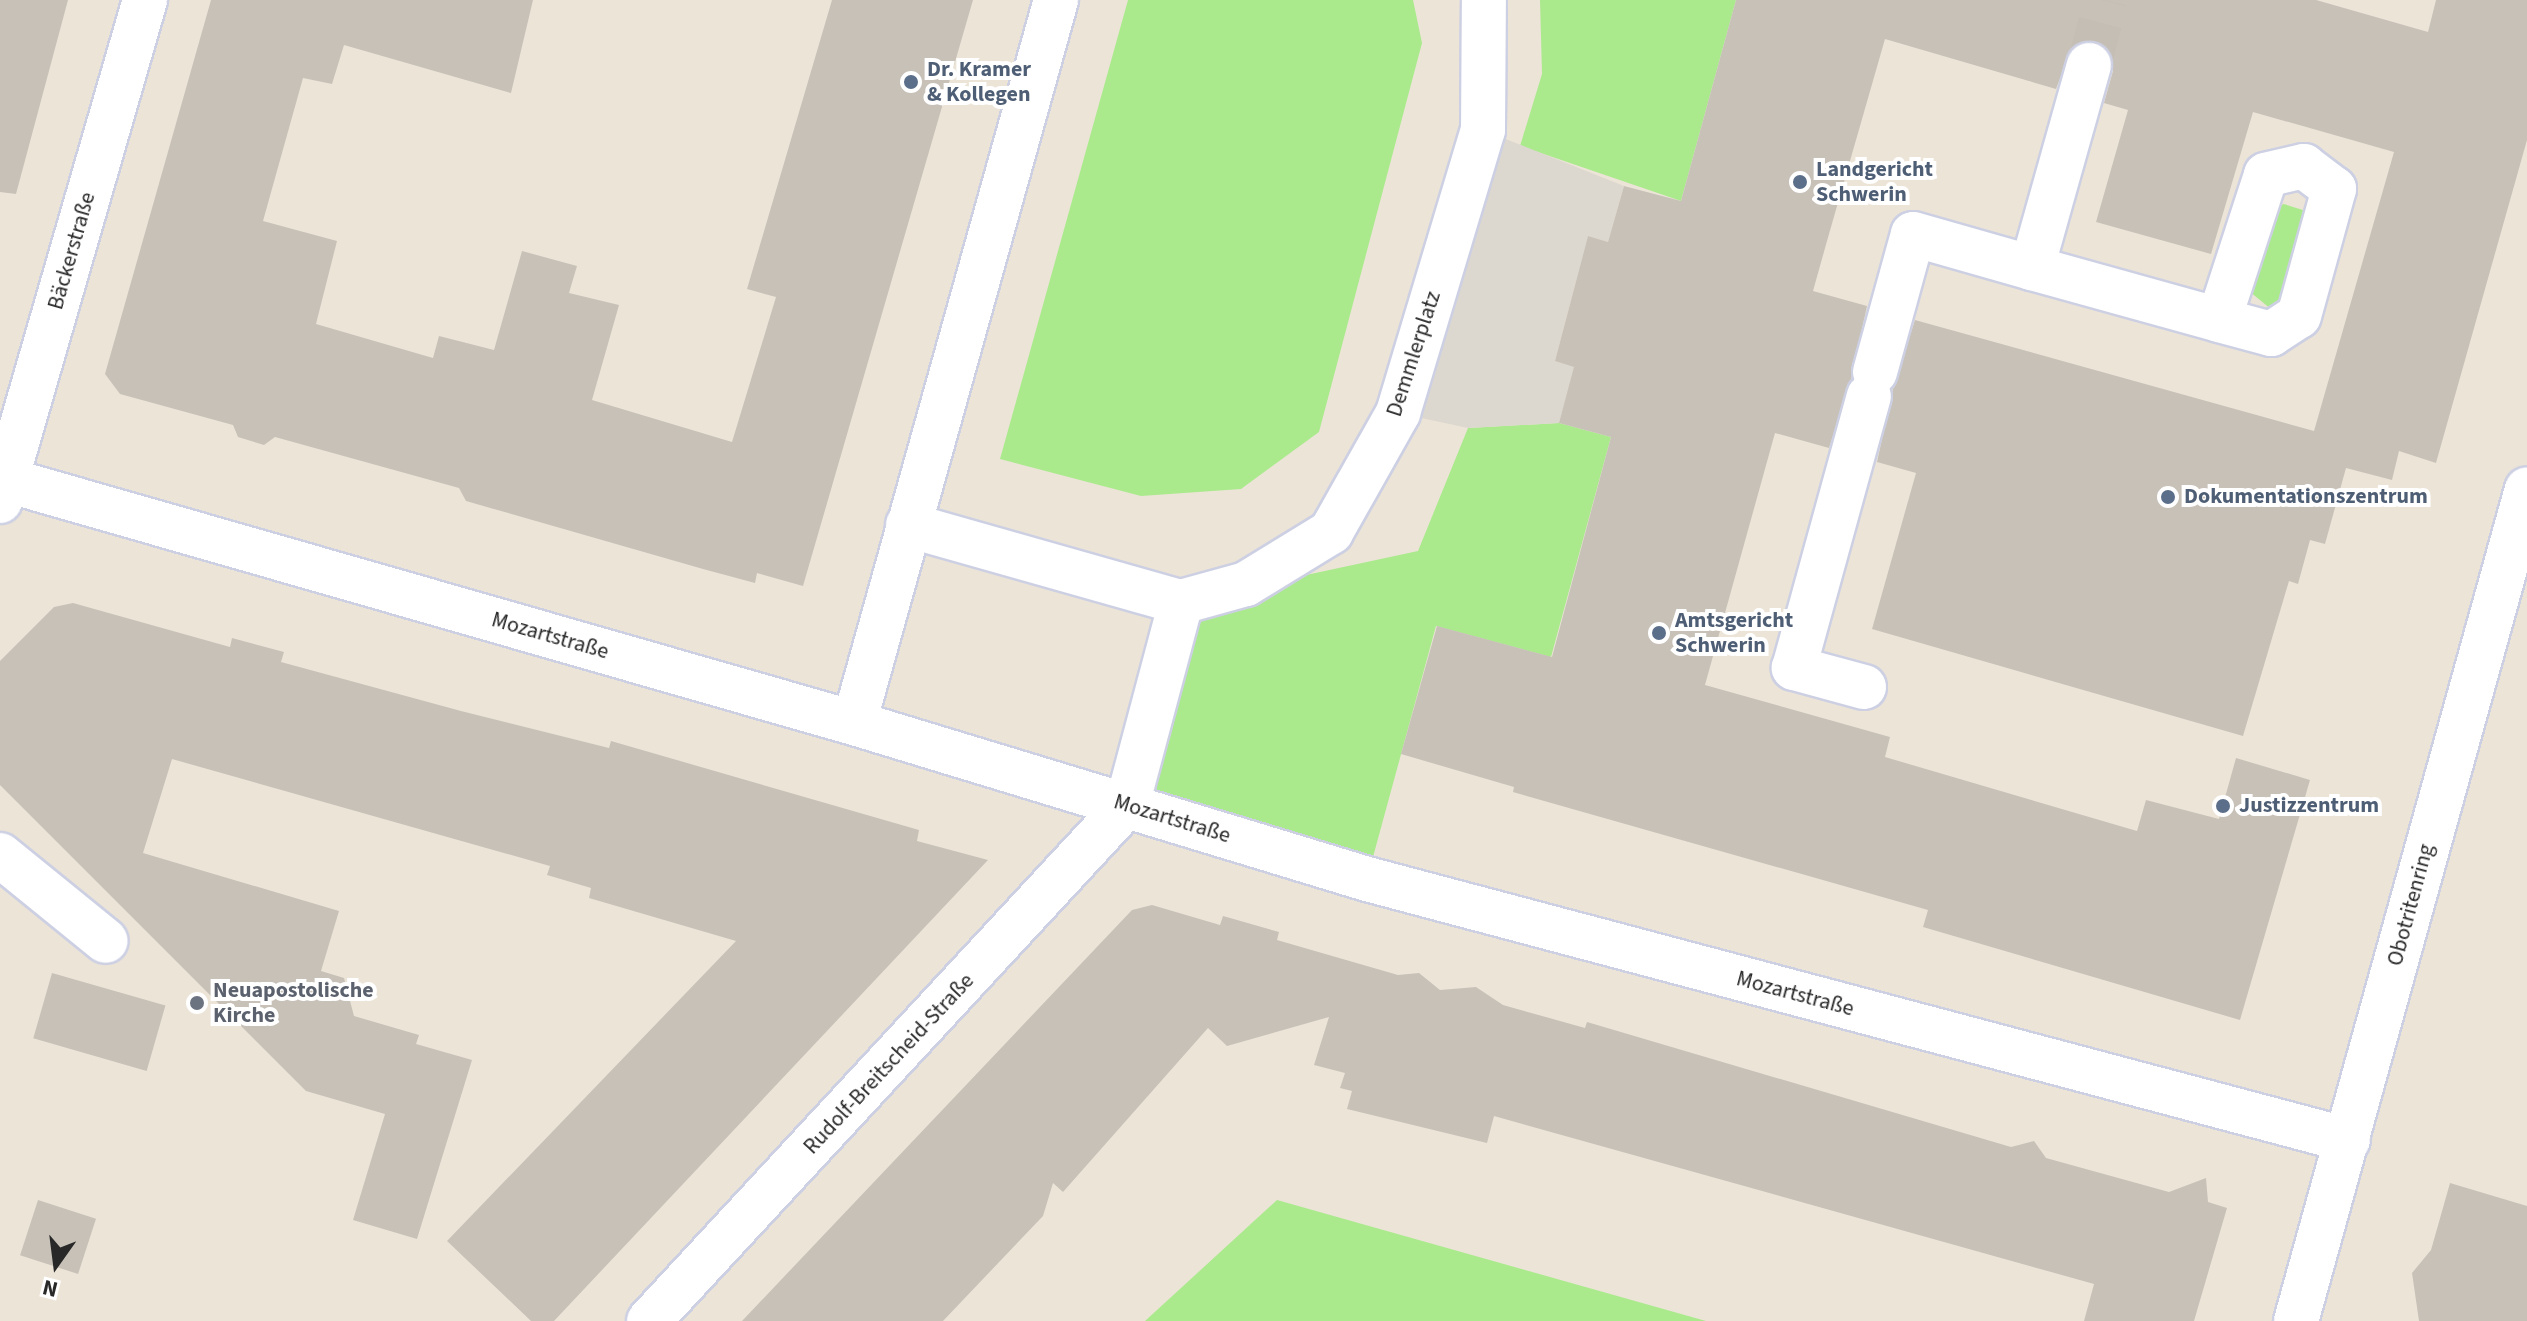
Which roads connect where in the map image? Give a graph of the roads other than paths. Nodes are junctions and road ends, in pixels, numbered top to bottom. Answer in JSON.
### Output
{"nodes":[{"id":1,"x":145,"y":0,"type":"edge"},
{"id":2,"x":1056,"y":0,"type":"edge"},
{"id":3,"x":1484,"y":0,"type":"edge"},
{"id":4,"x":2089,"y":65,"type":"tunnel mouth"},
{"id":5,"x":2032,"y":268,"type":"junction"},
{"id":6,"x":2219,"y":320,"type":"dead end"},
{"id":7,"x":2,"y":486,"type":"edge"},
{"id":8,"x":2527,"y":489,"type":"edge"},
{"id":9,"x":908,"y":525,"type":"junction"},
{"id":10,"x":1181,"y":602,"type":"junction"},
{"id":11,"x":1864,"y":687,"type":"dead end"},
{"id":12,"x":854,"y":723,"type":"junction"},
{"id":13,"x":1127,"y":805,"type":"junction"},
{"id":14,"x":0,"y":855,"type":"edge"},
{"id":15,"x":106,"y":941,"type":"dead end"},
{"id":16,"x":2348,"y":1140,"type":"junction"},
{"id":17,"x":649,"y":1321,"type":"edge"},
{"id":18,"x":2296,"y":1321,"type":"edge"}],
"edges":[{"from":1,"to":7,"type":"street","name":"Bäckerstraße"},
{"from":2,"to":9,"type":"street"},
{"from":3,"to":10,"type":"street","name":"Demmlerplatz"},
{"from":4,"to":5,"type":"street"},
{"from":5,"to":6,"type":"street"},
{"from":5,"to":11,"type":"street"},
{"from":7,"to":12,"type":"street","name":"Mozartstraße"},
{"from":8,"to":16,"type":"street","name":"Obotritenring"},
{"from":9,"to":10,"type":"street"},
{"from":9,"to":12,"type":"street"},
{"from":10,"to":13,"type":"street"},
{"from":12,"to":13,"type":"street","name":"Mozartstraße"},
{"from":13,"to":16,"type":"street","name":"Mozartstraße"},
{"from":13,"to":17,"type":"street","name":"Rudolf-Breitscheid-Straße"},
{"from":14,"to":15,"type":"street"},
{"from":16,"to":18,"type":"street","name":"Obotritenring"}]}
